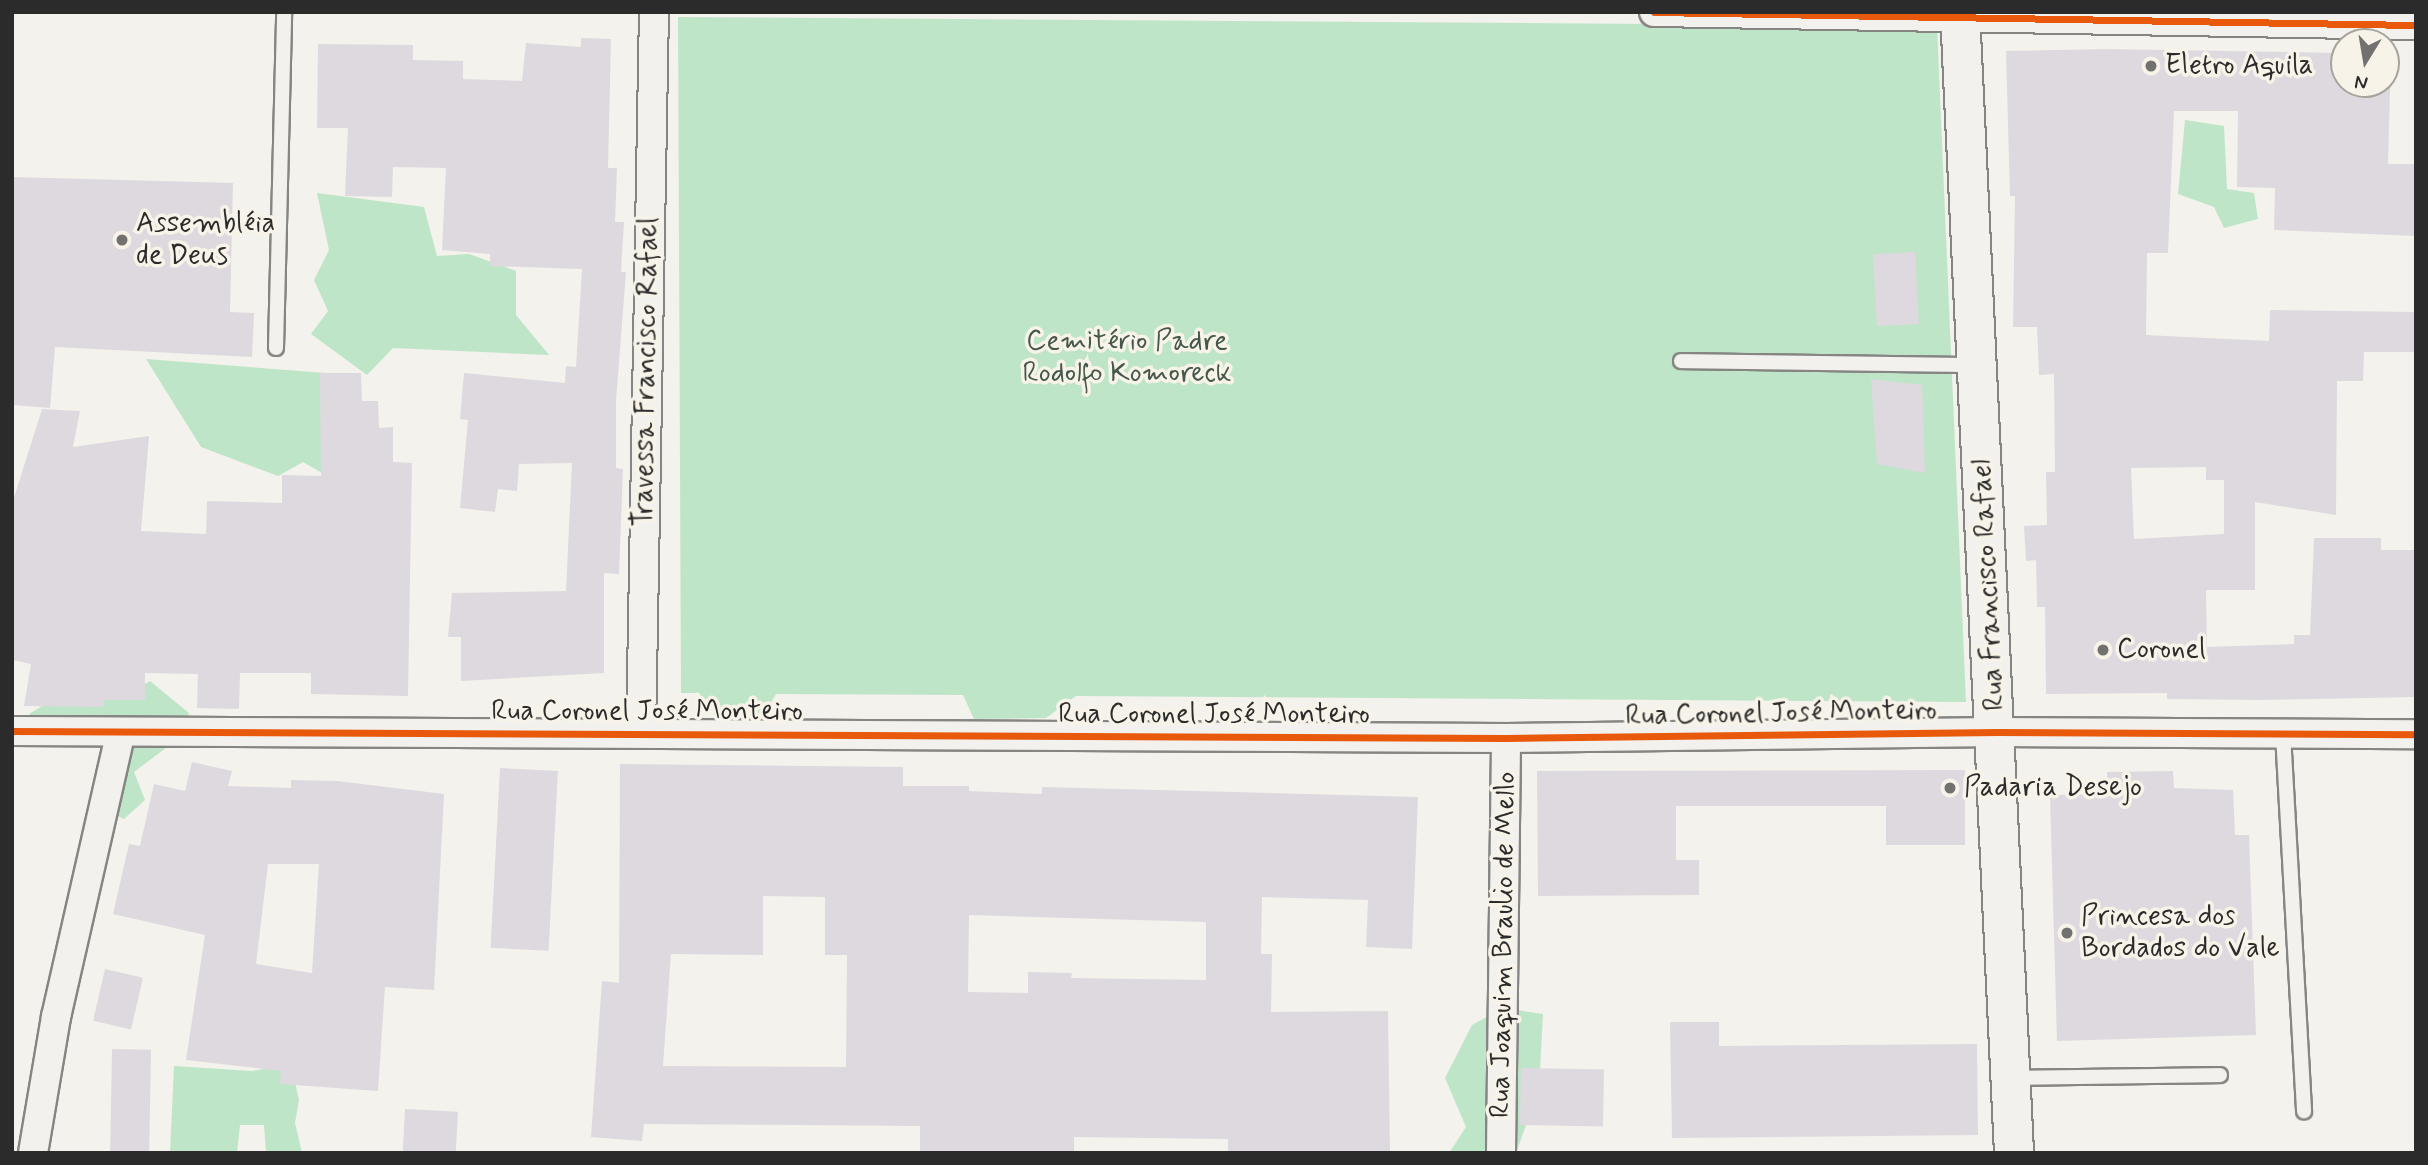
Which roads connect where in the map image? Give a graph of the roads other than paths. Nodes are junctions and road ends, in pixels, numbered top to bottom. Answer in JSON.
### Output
{"nodes":[{"id":1,"x":284,"y":12,"type":"edge"},
{"id":2,"x":654,"y":12,"type":"edge"},
{"id":3,"x":1654,"y":12,"type":"edge"},
{"id":4,"x":1960,"y":15,"type":"edge"},
{"id":5,"x":2238,"y":17,"type":"edge"},
{"id":6,"x":2416,"y":25,"type":"edge"},
{"id":7,"x":276,"y":348,"type":"dead end"},
{"id":8,"x":1681,"y":361,"type":"dead end"},
{"id":9,"x":1978,"y":365,"type":"junction"},
{"id":10,"x":12,"y":731,"type":"edge"},
{"id":11,"x":121,"y":732,"type":"junction"},
{"id":12,"x":1997,"y":732,"type":"junction"},
{"id":13,"x":641,"y":733,"type":"junction"},
{"id":14,"x":2283,"y":734,"type":"junction"},
{"id":15,"x":2416,"y":734,"type":"edge"},
{"id":16,"x":1506,"y":738,"type":"junction"},
{"id":17,"x":2220,"y":1075,"type":"dead end"},
{"id":18,"x":2011,"y":1078,"type":"junction"},
{"id":19,"x":2304,"y":1111,"type":"dead end"},
{"id":20,"x":33,"y":1153,"type":"edge"},
{"id":21,"x":1501,"y":1153,"type":"edge"},
{"id":22,"x":2014,"y":1153,"type":"edge"}],
"edges":[{"from":1,"to":7,"type":"lane"},
{"from":2,"to":13,"type":"street","name":"Travessa Francisco Rafael"},
{"from":3,"to":4,"type":"street"},
{"from":4,"to":5,"type":"street"},
{"from":4,"to":9,"type":"main road","name":"Rua Francisco Rafael"},
{"from":5,"to":6,"type":"street"},
{"from":8,"to":9,"type":"lane"},
{"from":9,"to":12,"type":"main road","name":"Rua Francisco Rafael"},
{"from":10,"to":11,"type":"street","name":"Rua Coronel José Monteiro"},
{"from":11,"to":13,"type":"street","name":"Rua Coronel José Monteiro"},
{"from":11,"to":20,"type":"street"},
{"from":12,"to":14,"type":"street","name":"Rua Coronel José Monteiro"},
{"from":12,"to":16,"type":"street","name":"Rua Coronel José Monteiro"},
{"from":12,"to":18,"type":"main road","name":"Rua Francisco Rafael"},
{"from":13,"to":16,"type":"street","name":"Rua Coronel José Monteiro"},
{"from":14,"to":15,"type":"street","name":"Rua Coronel José Monteiro"},
{"from":14,"to":19,"type":"lane"},
{"from":16,"to":21,"type":"street","name":"Rua Joaquim Braulio de Mello"},
{"from":17,"to":18,"type":"lane"},
{"from":18,"to":22,"type":"main road","name":"Rua Francisco Rafael"}]}
